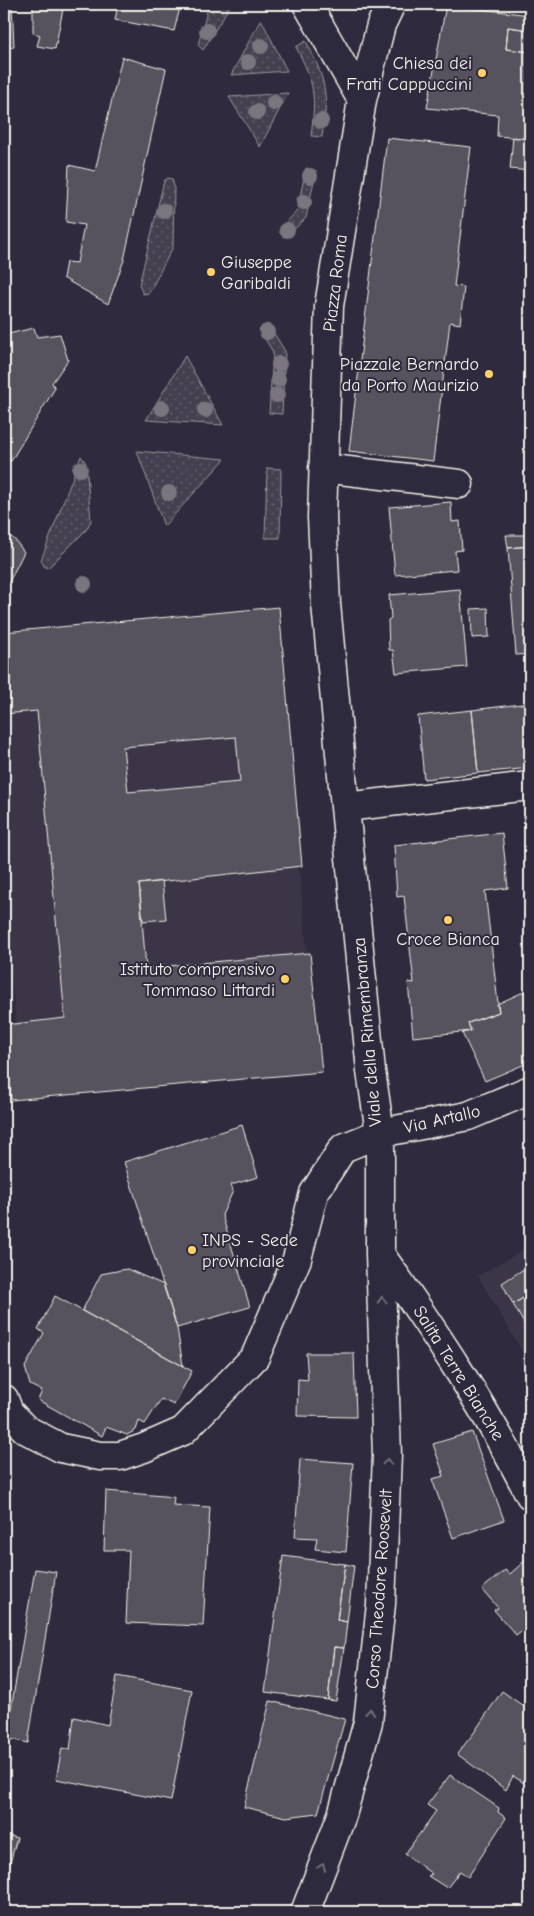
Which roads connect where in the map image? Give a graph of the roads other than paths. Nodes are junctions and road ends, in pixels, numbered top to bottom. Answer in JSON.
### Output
{"nodes":[{"id":1,"x":307,"y":4,"type":"edge"},
{"id":2,"x":391,"y":4,"type":"edge"},
{"id":3,"x":362,"y":100,"type":"junction"},
{"id":4,"x":323,"y":468,"type":"junction"},
{"id":5,"x":459,"y":484,"type":"dead end"},
{"id":6,"x":326,"y":604,"type":"joint"},
{"id":7,"x":530,"y":786,"type":"edge"},
{"id":8,"x":345,"y":807,"type":"junction"},
{"id":9,"x":530,"y":1090,"type":"edge"},
{"id":10,"x":380,"y":1133,"type":"junction"},
{"id":11,"x":380,"y":1254,"type":"junction"},
{"id":12,"x":4,"y":1399,"type":"edge"},
{"id":13,"x":530,"y":1495,"type":"edge"},
{"id":14,"x":305,"y":1912,"type":"edge"}],
"edges":[{"from":1,"to":3,"type":"street"},
{"from":2,"to":3,"type":"street","name":"Piazza Roma"},
{"from":3,"to":4,"type":"street","name":"Piazza Roma"},
{"from":4,"to":5,"type":"street"},
{"from":4,"to":6,"type":"street","name":"Piazza Roma"},
{"from":6,"to":8,"type":"street","name":"Viale della Rimembranza"},
{"from":7,"to":8,"type":"street"},
{"from":8,"to":10,"type":"street","name":"Viale della Rimembranza"},
{"from":9,"to":10,"type":"street","name":"Via Artallo"},
{"from":10,"to":11,"type":"street","name":"Corso Theodore Roosevelt"},
{"from":10,"to":12,"type":"street","name":"Viale della Rimembranza"},
{"from":11,"to":13,"type":"street","name":"Salita Terre Bianche"},
{"from":14,"to":11,"type":"street","name":"Corso Theodore Roosevelt","one_way":true}]}
